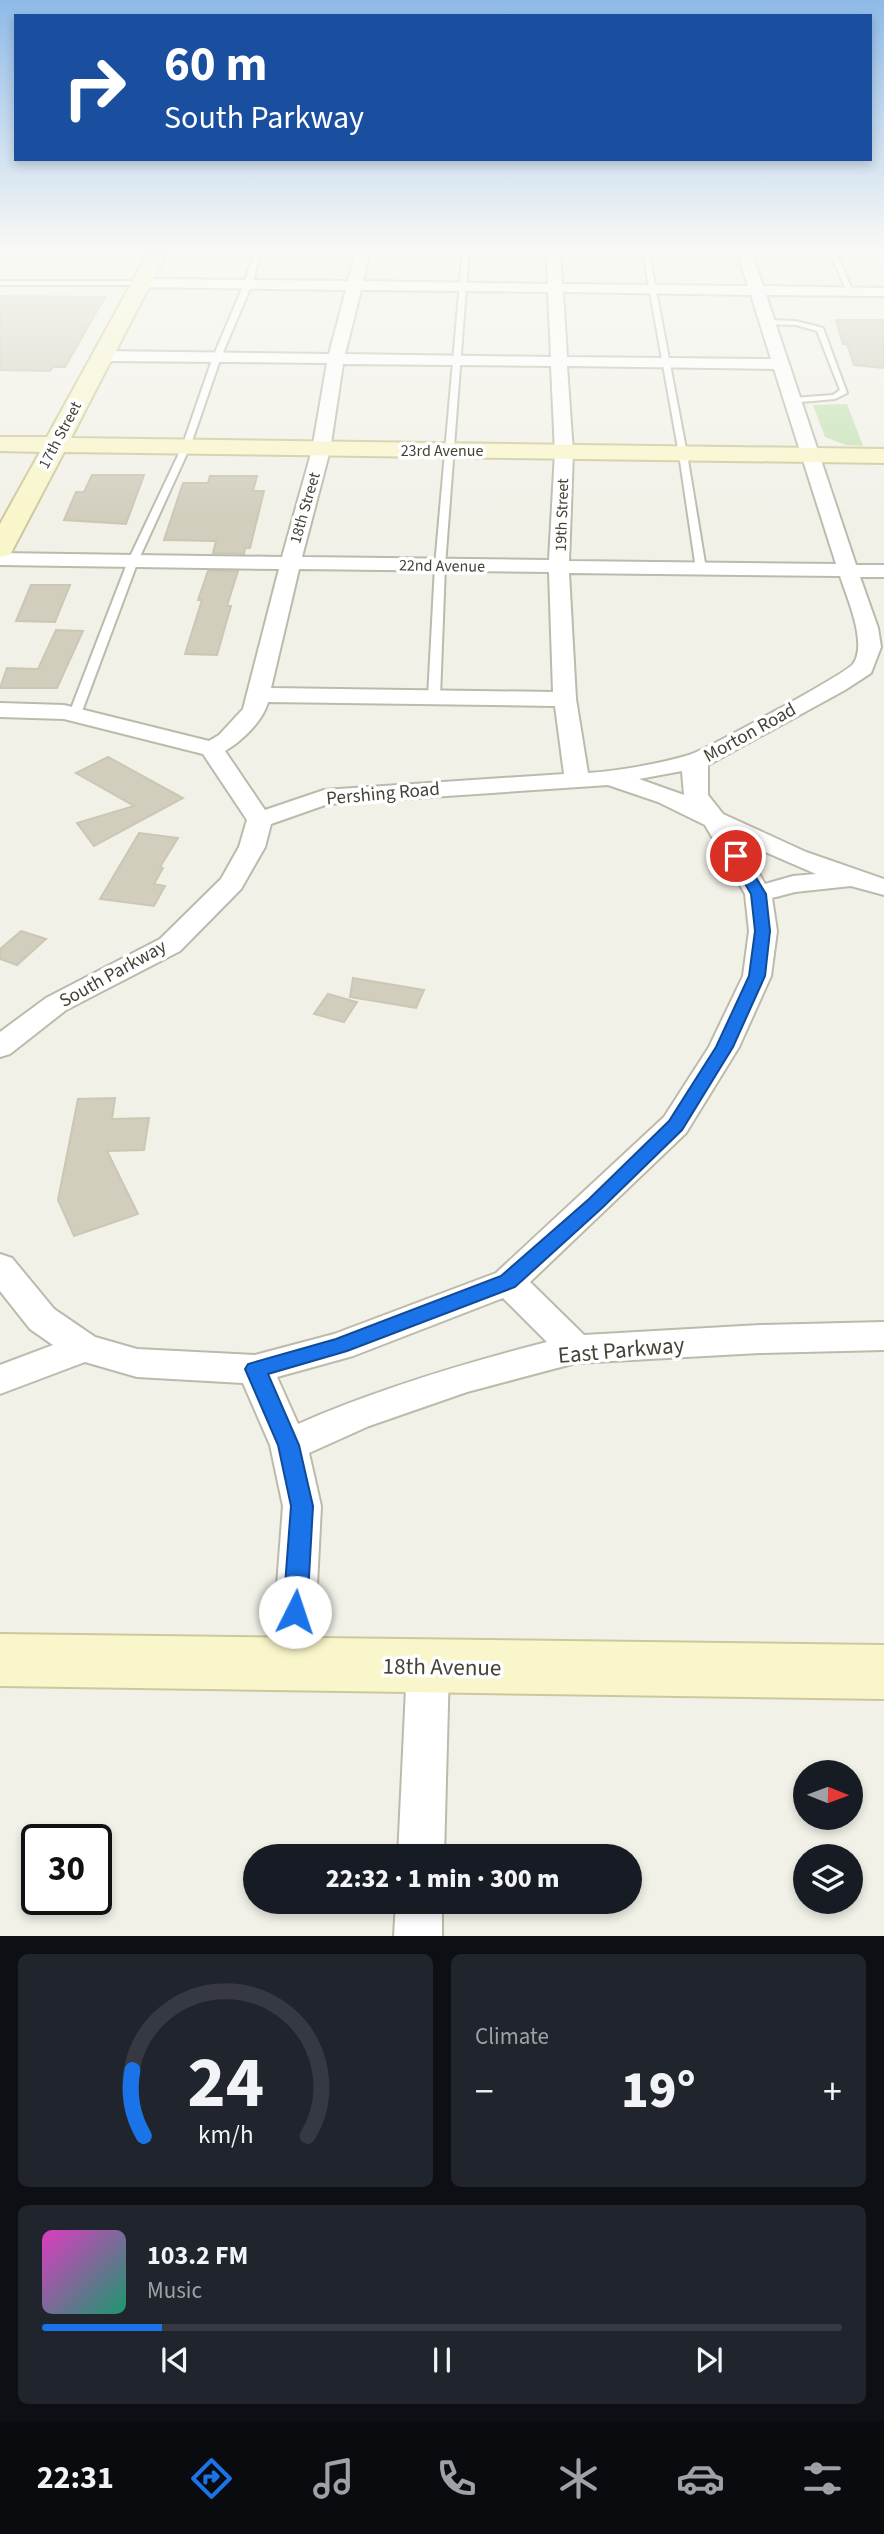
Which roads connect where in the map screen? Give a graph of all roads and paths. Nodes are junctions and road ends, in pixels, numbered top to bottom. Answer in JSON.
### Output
{"nodes":[{"id":1,"x":111,"y":338,"type":"edge"},
{"id":2,"x":225,"y":338,"type":"edge"},
{"id":3,"x":341,"y":338,"type":"edge"},
{"id":4,"x":459,"y":338,"type":"edge"},
{"id":5,"x":558,"y":338,"type":"edge"},
{"id":6,"x":662,"y":338,"type":"edge"},
{"id":7,"x":772,"y":338,"type":"edge"},
{"id":8,"x":823,"y":338,"type":"edge"},
{"id":9,"x":102,"y":356,"type":"junction"},
{"id":10,"x":217,"y":357,"type":"junction"},
{"id":11,"x":336,"y":359,"type":"junction"},
{"id":12,"x":458,"y":361,"type":"junction"},
{"id":13,"x":559,"y":362,"type":"junction"},
{"id":14,"x":667,"y":363,"type":"junction"},
{"id":15,"x":780,"y":364,"type":"junction"},
{"id":16,"x":793,"y":401,"type":"junction"},
{"id":17,"x":0,"y":444,"type":"edge"},
{"id":18,"x":54,"y":445,"type":"junction"},
{"id":19,"x":186,"y":447,"type":"junction"},
{"id":20,"x":321,"y":450,"type":"junction"},
{"id":21,"x":451,"y":451,"type":"junction"},
{"id":22,"x":564,"y":452,"type":"junction"},
{"id":23,"x":683,"y":454,"type":"junction"},
{"id":24,"x":811,"y":455,"type":"junction"},
{"id":25,"x":884,"y":456,"type":"edge"},
{"id":26,"x":0,"y":549,"type":"edge"},
{"id":27,"x":0,"y":559,"type":"edge"},
{"id":28,"x":133,"y":561,"type":"junction"},
{"id":29,"x":290,"y":564,"type":"junction"},
{"id":30,"x":440,"y":566,"type":"junction"},
{"id":31,"x":559,"y":568,"type":"junction"},
{"id":32,"x":701,"y":569,"type":"junction"},
{"id":33,"x":850,"y":571,"type":"junction"},
{"id":34,"x":884,"y":571,"type":"edge"},
{"id":35,"x":873,"y":670,"type":"edge"},
{"id":36,"x":257,"y":695,"type":"junction"},
{"id":37,"x":434,"y":697,"type":"junction"},
{"id":38,"x":565,"y":699,"type":"junction"},
{"id":39,"x":0,"y":710,"type":"edge"},
{"id":40,"x":75,"y":714,"type":"junction"},
{"id":41,"x":212,"y":749,"type":"junction"},
{"id":42,"x":697,"y":761,"type":"junction"},
{"id":43,"x":603,"y":779,"type":"junction"},
{"id":44,"x":577,"y":781,"type":"junction"},
{"id":45,"x":714,"y":819,"type":"junction"},
{"id":46,"x":260,"y":820,"type":"junction"},
{"id":47,"x":850,"y":879,"type":"junction"},
{"id":48,"x":884,"y":887,"type":"edge"},
{"id":49,"x":758,"y":894,"type":"junction"},
{"id":50,"x":0,"y":1047,"type":"edge"},
{"id":51,"x":0,"y":1267,"type":"edge"},
{"id":52,"x":508,"y":1282,"type":"junction"},
{"id":53,"x":884,"y":1336,"type":"edge"},
{"id":54,"x":84,"y":1348,"type":"junction"},
{"id":55,"x":576,"y":1349,"type":"junction"},
{"id":56,"x":255,"y":1369,"type":"junction"},
{"id":57,"x":0,"y":1380,"type":"edge"},
{"id":58,"x":289,"y":1445,"type":"junction"},
{"id":59,"x":0,"y":1660,"type":"edge"},
{"id":60,"x":292,"y":1665,"type":"junction"},
{"id":61,"x":428,"y":1667,"type":"junction"},
{"id":62,"x":884,"y":1672,"type":"edge"},
{"id":63,"x":421,"y":1844,"type":"edge"},
{"id":64,"x":419,"y":1914,"type":"edge"},
{"id":65,"x":418,"y":1936,"type":"edge"}],
"edges":[{"from":1,"to":9,"type":"main road","name":"17th Street"},
{"from":2,"to":10,"type":"lane"},
{"from":3,"to":11,"type":"street","name":"18th Street"},
{"from":4,"to":12,"type":"lane"},
{"from":5,"to":13,"type":"street","name":"19th Street"},
{"from":6,"to":14,"type":"lane"},
{"from":7,"to":15,"type":"street","name":"Morton Road"},
{"from":8,"to":16,"type":"lane"},
{"from":9,"to":10,"type":"street"},
{"from":9,"to":18,"type":"main road","name":"17th Street"},
{"from":10,"to":11,"type":"street"},
{"from":10,"to":19,"type":"lane"},
{"from":11,"to":12,"type":"street"},
{"from":11,"to":20,"type":"street","name":"18th Street"},
{"from":12,"to":13,"type":"street"},
{"from":12,"to":21,"type":"lane"},
{"from":13,"to":14,"type":"street"},
{"from":13,"to":22,"type":"street","name":"19th Street"},
{"from":14,"to":15,"type":"street"},
{"from":14,"to":23,"type":"lane"},
{"from":15,"to":16,"type":"street","name":"Morton Road"},
{"from":16,"to":24,"type":"street","name":"Morton Road"},
{"from":17,"to":18,"type":"main road","name":"23rd Avenue"},
{"from":18,"to":19,"type":"main road","name":"23rd Avenue"},
{"from":18,"to":26,"type":"main road","name":"17th Street"},
{"from":19,"to":20,"type":"main road","name":"23rd Avenue"},
{"from":19,"to":28,"type":"lane"},
{"from":20,"to":21,"type":"main road","name":"23rd Avenue"},
{"from":20,"to":29,"type":"street","name":"18th Street"},
{"from":21,"to":22,"type":"main road","name":"23rd Avenue"},
{"from":21,"to":30,"type":"lane"},
{"from":22,"to":23,"type":"main road","name":"23rd Avenue"},
{"from":22,"to":31,"type":"street","name":"19th Street"},
{"from":23,"to":24,"type":"main road","name":"23rd Avenue"},
{"from":23,"to":32,"type":"lane"},
{"from":24,"to":25,"type":"main road","name":"23rd Avenue"},
{"from":24,"to":33,"type":"street","name":"Morton Road"},
{"from":27,"to":28,"type":"street","name":"22nd Avenue"},
{"from":28,"to":29,"type":"street","name":"22nd Avenue"},
{"from":28,"to":40,"type":"lane"},
{"from":29,"to":30,"type":"street","name":"22nd Avenue"},
{"from":29,"to":36,"type":"street","name":"18th Street"},
{"from":30,"to":31,"type":"street","name":"22nd Avenue"},
{"from":30,"to":37,"type":"lane"},
{"from":31,"to":32,"type":"street","name":"22nd Avenue"},
{"from":31,"to":38,"type":"street","name":"19th Street"},
{"from":32,"to":33,"type":"street","name":"22nd Avenue"},
{"from":33,"to":34,"type":"street","name":"22nd Avenue"},
{"from":33,"to":35,"type":"street","name":"Morton Road"},
{"from":35,"to":42,"type":"street","name":"Morton Road"},
{"from":36,"to":37,"type":"street"},
{"from":36,"to":41,"type":"street","name":"18th Street"},
{"from":37,"to":38,"type":"street"},
{"from":38,"to":44,"type":"street","name":"19th Street"},
{"from":39,"to":40,"type":"street"},
{"from":40,"to":41,"type":"street"},
{"from":41,"to":46,"type":"street"},
{"from":42,"to":43,"type":"street","name":"Pershing Road"},
{"from":42,"to":45,"type":"street","name":"Morton Road"},
{"from":43,"to":44,"type":"street","name":"Pershing Road"},
{"from":43,"to":45,"type":"street","name":"Pershing Road"},
{"from":44,"to":46,"type":"street","name":"Pershing Road"},
{"from":45,"to":47,"type":"street","name":"Pershing Road"},
{"from":45,"to":49,"type":"street","name":"Morton Road"},
{"from":46,"to":50,"type":"street","name":"South Parkway"},
{"from":47,"to":48,"type":"street","name":"Pershing Road"},
{"from":47,"to":49,"type":"street","name":"Pershing Road"},
{"from":49,"to":52,"type":"street","name":"Morton Road"},
{"from":51,"to":54,"type":"street"},
{"from":52,"to":55,"type":"street"},
{"from":52,"to":56,"type":"street"},
{"from":53,"to":55,"type":"street","name":"East Parkway"},
{"from":54,"to":56,"type":"street"},
{"from":54,"to":57,"type":"street"},
{"from":55,"to":58,"type":"street","name":"East Parkway"},
{"from":56,"to":58,"type":"street"},
{"from":58,"to":60,"type":"street"},
{"from":59,"to":60,"type":"main road","name":"18th Avenue"},
{"from":60,"to":61,"type":"main road","name":"18th Avenue"},
{"from":61,"to":62,"type":"main road","name":"18th Avenue"},
{"from":61,"to":63,"type":"street"},
{"from":64,"to":65,"type":"street"}]}
